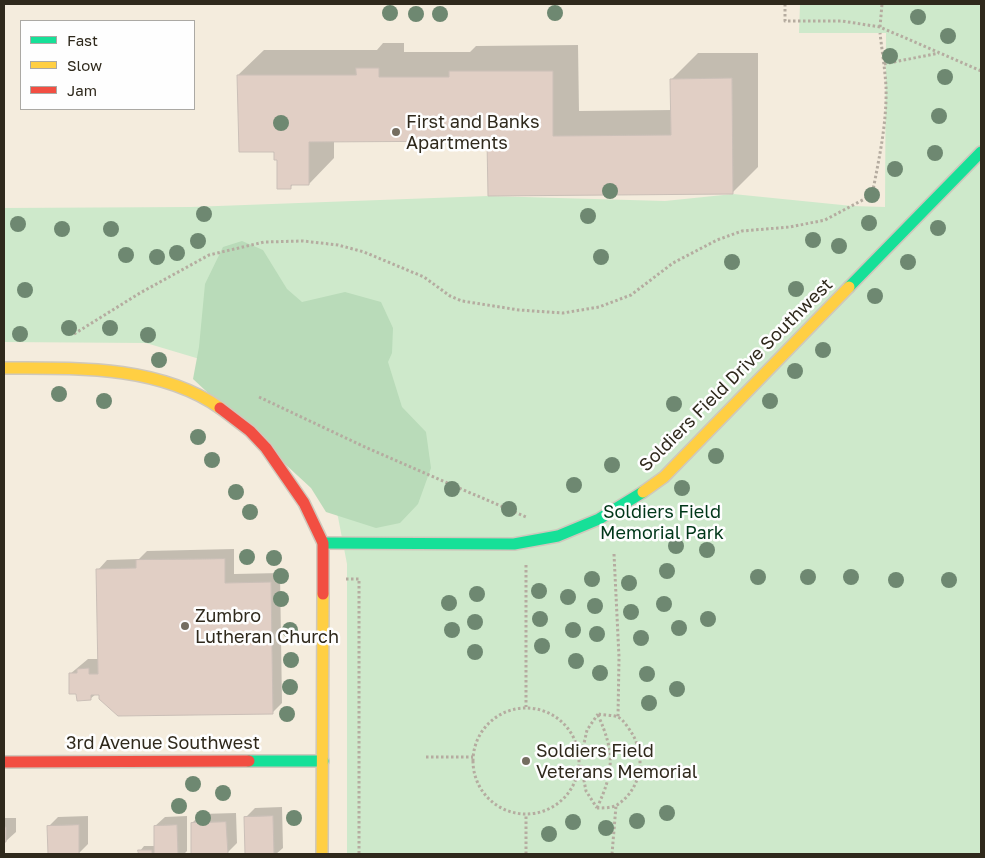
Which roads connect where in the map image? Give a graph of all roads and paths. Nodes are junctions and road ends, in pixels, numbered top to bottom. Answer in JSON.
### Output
{"nodes":[{"id":1,"x":785,"y":4,"type":"edge"},
{"id":2,"x":882,"y":4,"type":"edge"},
{"id":3,"x":880,"y":27,"type":"junction"},
{"id":4,"x":880,"y":32,"type":"dead end"},
{"id":5,"x":940,"y":53,"type":"junction"},
{"id":6,"x":884,"y":64,"type":"junction"},
{"id":7,"x":981,"y":71,"type":"edge"},
{"id":8,"x":981,"y":152,"type":"edge"},
{"id":9,"x":74,"y":334,"type":"dead end"},
{"id":10,"x":4,"y":368,"type":"edge"},
{"id":11,"x":259,"y":397,"type":"dead end"},
{"id":12,"x":526,"y":542,"type":"junction"},
{"id":13,"x":323,"y":543,"type":"junction"},
{"id":14,"x":614,"y":554,"type":"dead end"},
{"id":15,"x":359,"y":579,"type":"dead end"},
{"id":16,"x":526,"y":707,"type":"junction"},
{"id":17,"x":598,"y":714,"type":"junction"},
{"id":18,"x":618,"y":717,"type":"junction"},
{"id":19,"x":426,"y":757,"type":"dead end"},
{"id":20,"x":473,"y":757,"type":"junction"},
{"id":21,"x":580,"y":760,"type":"junction"},
{"id":22,"x":323,"y":761,"type":"junction"},
{"id":23,"x":4,"y":762,"type":"edge"},
{"id":24,"x":616,"y":806,"type":"junction"},
{"id":25,"x":598,"y":808,"type":"junction"},
{"id":26,"x":526,"y":814,"type":"junction"},
{"id":27,"x":322,"y":854,"type":"edge"},
{"id":28,"x":359,"y":854,"type":"edge"},
{"id":29,"x":526,"y":854,"type":"edge"},
{"id":30,"x":612,"y":854,"type":"edge"}],
"edges":[{"from":1,"to":3,"type":"path"},
{"from":2,"to":3,"type":"path"},
{"from":3,"to":5,"type":"path"},
{"from":4,"to":6,"type":"path"},
{"from":5,"to":6,"type":"path"},
{"from":5,"to":7,"type":"path"},
{"from":6,"to":9,"type":"path"},
{"from":8,"to":12,"type":"street","name":"Soldiers Field Drive Southwest"},
{"from":10,"to":13,"type":"street"},
{"from":11,"to":12,"type":"path"},
{"from":12,"to":13,"type":"street","name":"Soldiers Field Drive Southwest"},
{"from":12,"to":16,"type":"path"},
{"from":13,"to":22,"type":"street"},
{"from":14,"to":18,"type":"path"},
{"from":15,"to":28,"type":"path"},
{"from":16,"to":20,"type":"path"},
{"from":16,"to":21,"type":"path"},
{"from":17,"to":18,"type":"path"},
{"from":17,"to":21,"type":"path"},
{"from":17,"to":25,"type":"path"},
{"from":18,"to":24,"type":"path"},
{"from":19,"to":20,"type":"path"},
{"from":20,"to":26,"type":"path"},
{"from":21,"to":25,"type":"path"},
{"from":21,"to":26,"type":"path"},
{"from":22,"to":23,"type":"street","name":"3rd Avenue Southwest"},
{"from":22,"to":27,"type":"street"},
{"from":24,"to":25,"type":"path"},
{"from":24,"to":30,"type":"path"},
{"from":26,"to":29,"type":"path"}]}
